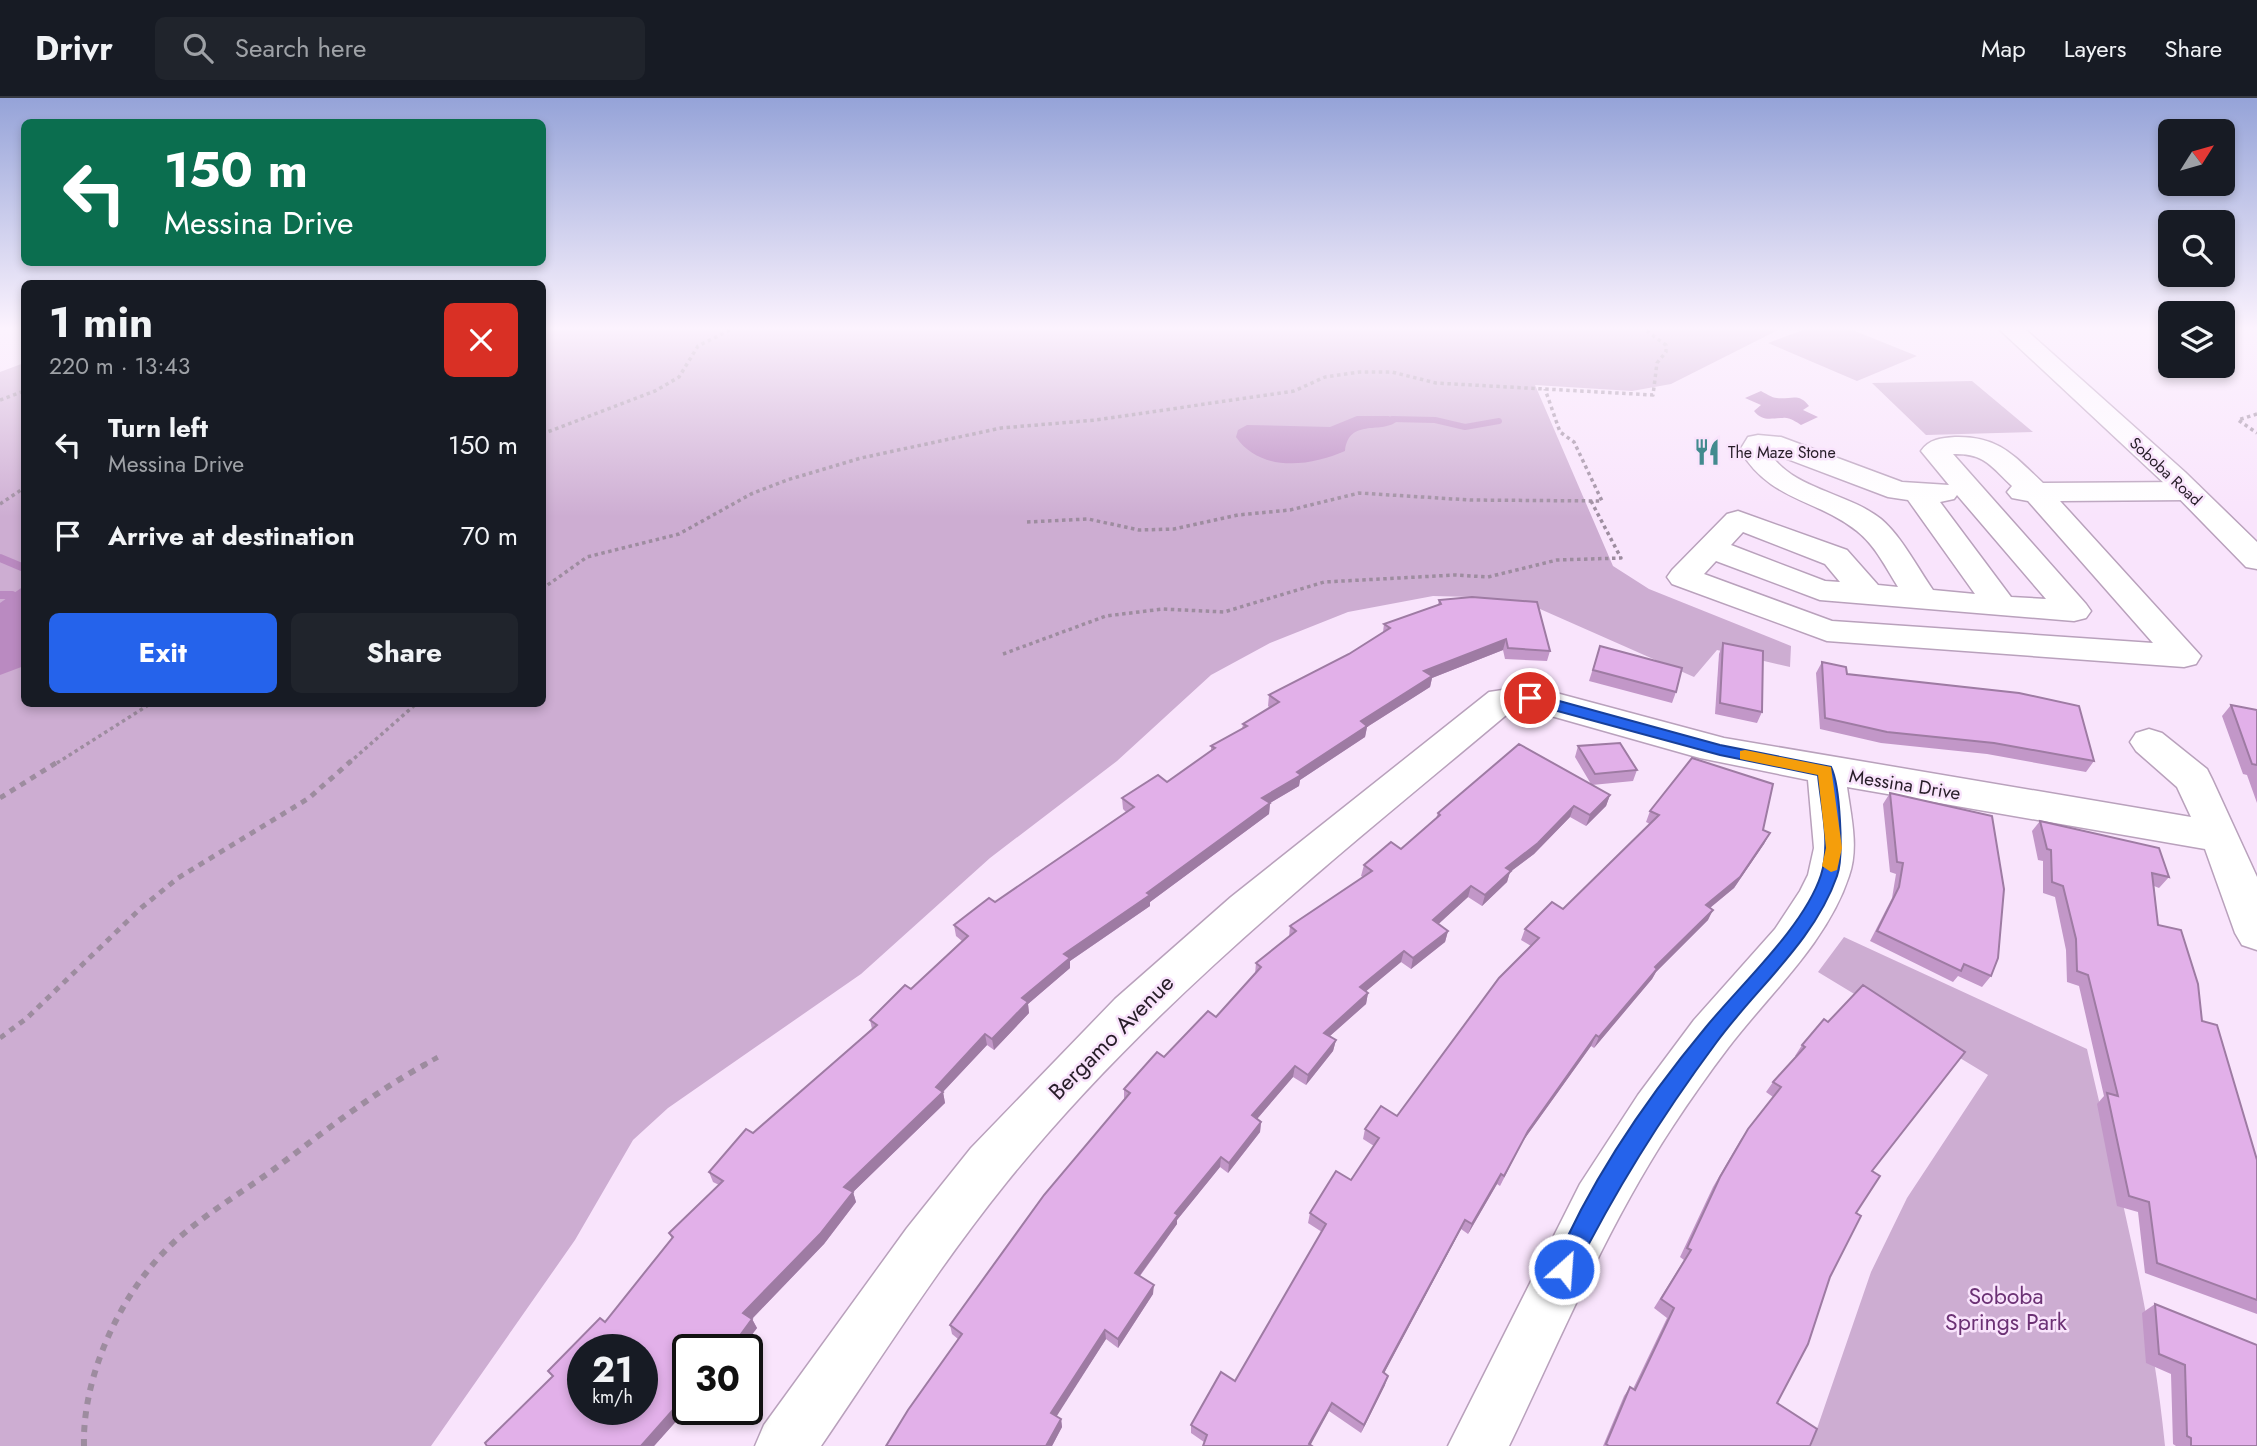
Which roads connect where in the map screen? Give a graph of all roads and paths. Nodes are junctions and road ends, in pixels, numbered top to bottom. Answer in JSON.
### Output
{"nodes":[{"id":1,"x":21,"y":392,"type":"edge"},
{"id":2,"x":653,"y":392,"type":"edge"},
{"id":3,"x":1286,"y":392,"type":"edge"},
{"id":4,"x":1546,"y":392,"type":"edge"},
{"id":5,"x":1597,"y":392,"type":"edge"},
{"id":6,"x":1653,"y":392,"type":"edge"},
{"id":7,"x":2080,"y":392,"type":"edge"},
{"id":8,"x":0,"y":400,"type":"edge"},
{"id":9,"x":2257,"y":414,"type":"edge"},
{"id":10,"x":546,"y":432,"type":"edge"},
{"id":11,"x":2257,"y":433,"type":"edge"},
{"id":12,"x":21,"y":490,"type":"edge"},
{"id":13,"x":2188,"y":491,"type":"junction"},
{"id":14,"x":1974,"y":492,"type":"junction"},
{"id":15,"x":2036,"y":492,"type":"junction"},
{"id":16,"x":1918,"y":493,"type":"junction"},
{"id":17,"x":1591,"y":500,"type":"junction"},
{"id":18,"x":0,"y":504,"type":"edge"},
{"id":19,"x":1027,"y":522,"type":"dead end"},
{"id":20,"x":2257,"y":560,"type":"edge"},
{"id":21,"x":546,"y":586,"type":"edge"},
{"id":22,"x":1922,"y":599,"type":"junction"},
{"id":23,"x":2001,"y":606,"type":"junction"},
{"id":24,"x":2074,"y":611,"type":"junction"},
{"id":25,"x":2146,"y":613,"type":"junction"},
{"id":26,"x":1003,"y":654,"type":"dead end"},
{"id":27,"x":1510,"y":698,"type":"joint"},
{"id":28,"x":145,"y":707,"type":"edge"},
{"id":29,"x":413,"y":707,"type":"edge"},
{"id":30,"x":2150,"y":742,"type":"dead end"},
{"id":31,"x":1825,"y":771,"type":"junction"},
{"id":32,"x":0,"y":798,"type":"edge"},
{"id":33,"x":2221,"y":837,"type":"junction"},
{"id":34,"x":2257,"y":933,"type":"edge"},
{"id":35,"x":0,"y":1038,"type":"edge"},
{"id":36,"x":440,"y":1056,"type":"dead end"},
{"id":37,"x":84,"y":1446,"type":"edge"},
{"id":38,"x":785,"y":1446,"type":"edge"},
{"id":39,"x":1478,"y":1446,"type":"edge"}],
"edges":[{"from":1,"to":8,"type":"path"},
{"from":2,"to":10,"type":"path"},
{"from":3,"to":21,"type":"path"},
{"from":4,"to":17,"type":"path"},
{"from":5,"to":6,"type":"path"},
{"from":7,"to":13,"type":"street","name":"Soboba Road"},
{"from":9,"to":11,"type":"path"},
{"from":12,"to":18,"type":"path"},
{"from":13,"to":15,"type":"street"},
{"from":13,"to":20,"type":"street","name":"Soboba Road"},
{"from":14,"to":15,"type":"street"},
{"from":14,"to":15,"type":"street"},
{"from":14,"to":16,"type":"street"},
{"from":14,"to":24,"type":"street"},
{"from":15,"to":25,"type":"street"},
{"from":16,"to":22,"type":"street"},
{"from":16,"to":23,"type":"street"},
{"from":17,"to":19,"type":"path"},
{"from":17,"to":26,"type":"path"},
{"from":22,"to":23,"type":"street"},
{"from":22,"to":25,"type":"street"},
{"from":23,"to":24,"type":"street"},
{"from":24,"to":25,"type":"street"},
{"from":27,"to":31,"type":"street","name":"Messina Drive"},
{"from":27,"to":38,"type":"street","name":"Bergamo Avenue"},
{"from":28,"to":32,"type":"path"},
{"from":29,"to":35,"type":"path"},
{"from":30,"to":33,"type":"street"},
{"from":31,"to":33,"type":"street","name":"Messina Drive"},
{"from":31,"to":39,"type":"street"},
{"from":33,"to":34,"type":"street"},
{"from":36,"to":37,"type":"path"}]}
